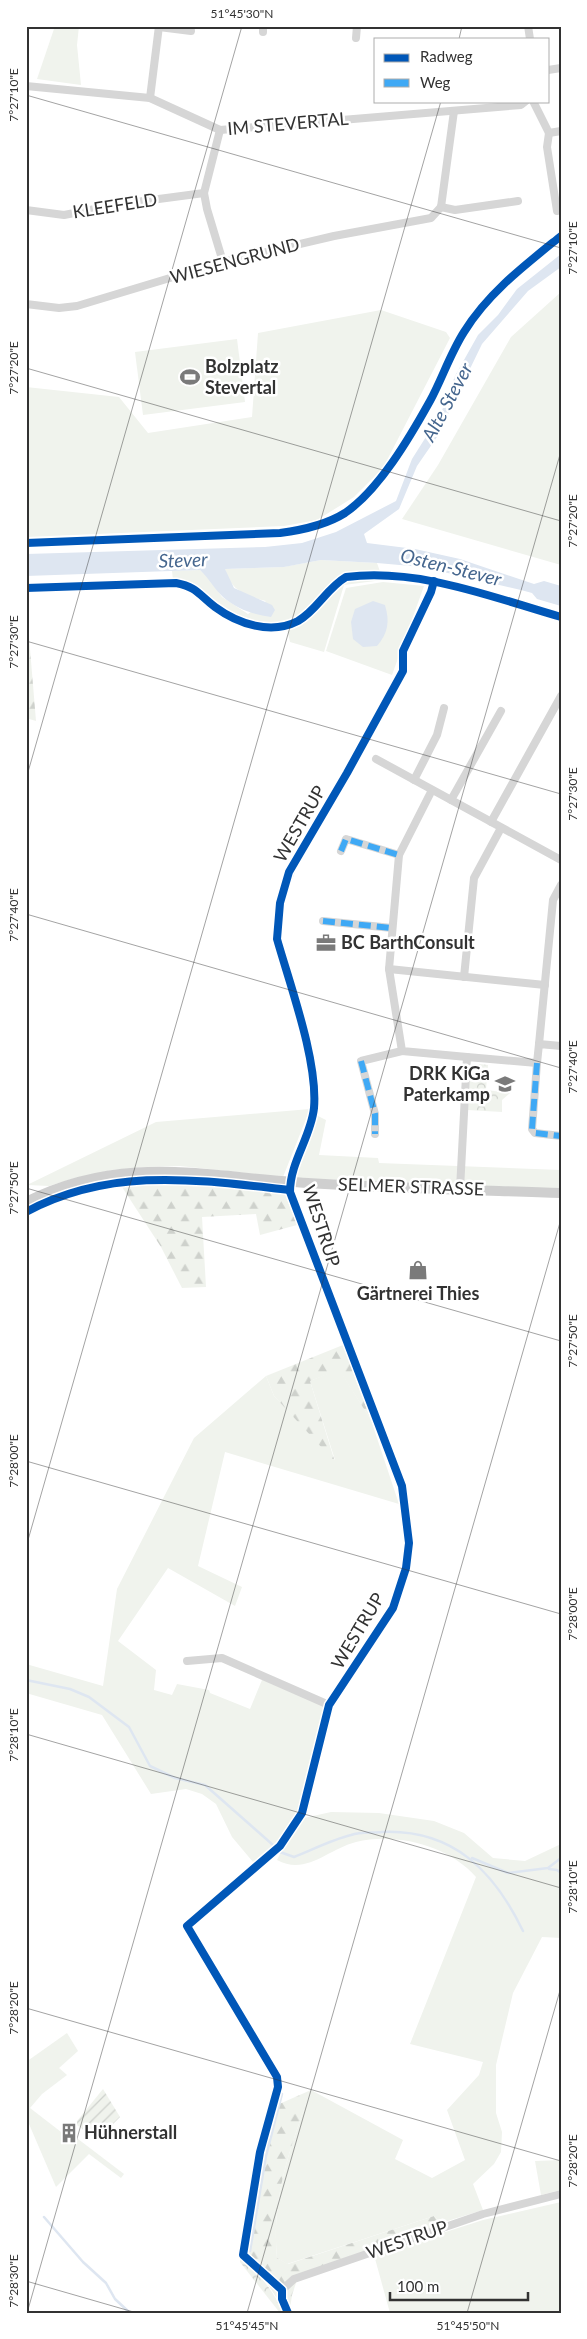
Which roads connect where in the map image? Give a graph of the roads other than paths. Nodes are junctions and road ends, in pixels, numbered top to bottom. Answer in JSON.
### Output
{"nodes":[{"id":1,"x":357,"y":26,"type":"edge"},
{"id":2,"x":159,"y":27,"type":"edge"},
{"id":3,"x":191,"y":31,"type":"dead end"},
{"id":4,"x":356,"y":38,"type":"dead end"},
{"id":5,"x":26,"y":86,"type":"edge"},
{"id":6,"x":150,"y":98,"type":"junction"},
{"id":7,"x":525,"y":102,"type":"edge"},
{"id":8,"x":533,"y":102,"type":"edge"},
{"id":9,"x":454,"y":111,"type":"junction"},
{"id":10,"x":220,"y":130,"type":"junction"},
{"id":11,"x":561,"y":131,"type":"edge"},
{"id":12,"x":549,"y":133,"type":"junction"},
{"id":13,"x":204,"y":193,"type":"junction"},
{"id":14,"x":518,"y":201,"type":"dead end"},
{"id":15,"x":441,"y":207,"type":"junction"},
{"id":16,"x":26,"y":210,"type":"edge"},
{"id":17,"x":557,"y":211,"type":"dead end"},
{"id":18,"x":223,"y":262,"type":"junction"},
{"id":19,"x":26,"y":304,"type":"edge"},
{"id":20,"x":402,"y":671,"type":"dead end"},
{"id":21,"x":561,"y":696,"type":"edge"},
{"id":22,"x":444,"y":708,"type":"dead end"},
{"id":23,"x":502,"y":711,"type":"dead end"},
{"id":24,"x":376,"y":759,"type":"dead end"},
{"id":25,"x":414,"y":780,"type":"junction"},
{"id":26,"x":432,"y":790,"type":"junction"},
{"id":27,"x":451,"y":800,"type":"junction"},
{"id":28,"x":491,"y":822,"type":"junction"},
{"id":29,"x":501,"y":828,"type":"junction"},
{"id":30,"x":341,"y":851,"type":"dead end"},
{"id":31,"x":398,"y":854,"type":"junction"},
{"id":32,"x":561,"y":860,"type":"edge"},
{"id":33,"x":561,"y":885,"type":"edge"},
{"id":34,"x":323,"y":921,"type":"dead end"},
{"id":35,"x":392,"y":928,"type":"junction"},
{"id":36,"x":389,"y":969,"type":"junction"},
{"id":37,"x":464,"y":977,"type":"junction"},
{"id":38,"x":545,"y":985,"type":"junction"},
{"id":39,"x":539,"y":1044,"type":"junction"},
{"id":40,"x":561,"y":1046,"type":"edge"},
{"id":41,"x":402,"y":1051,"type":"junction"},
{"id":42,"x":467,"y":1057,"type":"junction"},
{"id":43,"x":537,"y":1063,"type":"junction"},
{"id":44,"x":375,"y":1134,"type":"dead end"},
{"id":45,"x":561,"y":1136,"type":"edge"},
{"id":46,"x":291,"y":1182,"type":"junction"},
{"id":47,"x":460,"y":1189,"type":"junction"},
{"id":48,"x":561,"y":1193,"type":"edge"},
{"id":49,"x":26,"y":1202,"type":"edge"},
{"id":50,"x":187,"y":1661,"type":"dead end"},
{"id":51,"x":561,"y":2194,"type":"edge"},
{"id":52,"x":288,"y":2313,"type":"edge"}],
"edges":[{"from":1,"to":4,"type":"street"},
{"from":2,"to":3,"type":"street"},
{"from":2,"to":6,"type":"street"},
{"from":5,"to":6,"type":"street","name":"IM STEVERTAL"},
{"from":6,"to":10,"type":"street","name":"IM STEVERTAL"},
{"from":7,"to":9,"type":"street","name":"IM STEVERTAL"},
{"from":8,"to":12,"type":"street"},
{"from":9,"to":10,"type":"street","name":"IM STEVERTAL"},
{"from":9,"to":15,"type":"street"},
{"from":10,"to":13,"type":"street"},
{"from":11,"to":12,"type":"street"},
{"from":12,"to":17,"type":"street"},
{"from":13,"to":16,"type":"street","name":"KLEEFELD"},
{"from":13,"to":18,"type":"street"},
{"from":14,"to":15,"type":"street"},
{"from":15,"to":18,"type":"street","name":"WIESENGRUND"},
{"from":18,"to":19,"type":"street","name":"WIESENGRUND"},
{"from":20,"to":46,"type":"street","name":"WESTRUP"},
{"from":21,"to":28,"type":"street"},
{"from":22,"to":25,"type":"street"},
{"from":23,"to":27,"type":"street"},
{"from":24,"to":25,"type":"street"},
{"from":25,"to":26,"type":"street"},
{"from":26,"to":27,"type":"street"},
{"from":26,"to":31,"type":"street"},
{"from":27,"to":28,"type":"street"},
{"from":28,"to":29,"type":"street"},
{"from":29,"to":32,"type":"street"},
{"from":29,"to":37,"type":"street"},
{"from":30,"to":31,"type":"street"},
{"from":31,"to":35,"type":"street"},
{"from":33,"to":38,"type":"street"},
{"from":34,"to":35,"type":"street"},
{"from":35,"to":36,"type":"street"},
{"from":36,"to":37,"type":"street"},
{"from":36,"to":41,"type":"street"},
{"from":37,"to":38,"type":"street"},
{"from":38,"to":39,"type":"street"},
{"from":39,"to":40,"type":"street"},
{"from":39,"to":43,"type":"street"},
{"from":41,"to":42,"type":"street"},
{"from":41,"to":44,"type":"street"},
{"from":42,"to":43,"type":"street"},
{"from":42,"to":47,"type":"street"},
{"from":43,"to":45,"type":"street"},
{"from":46,"to":47,"type":"main road","name":"SELMER STRASSE"},
{"from":46,"to":49,"type":"main road","name":"SELMER STRASSE"},
{"from":46,"to":50,"type":"street","name":"WESTRUP"},
{"from":47,"to":48,"type":"main road","name":"SELMER STRASSE"},
{"from":51,"to":52,"type":"street","name":"WESTRUP"}]}
